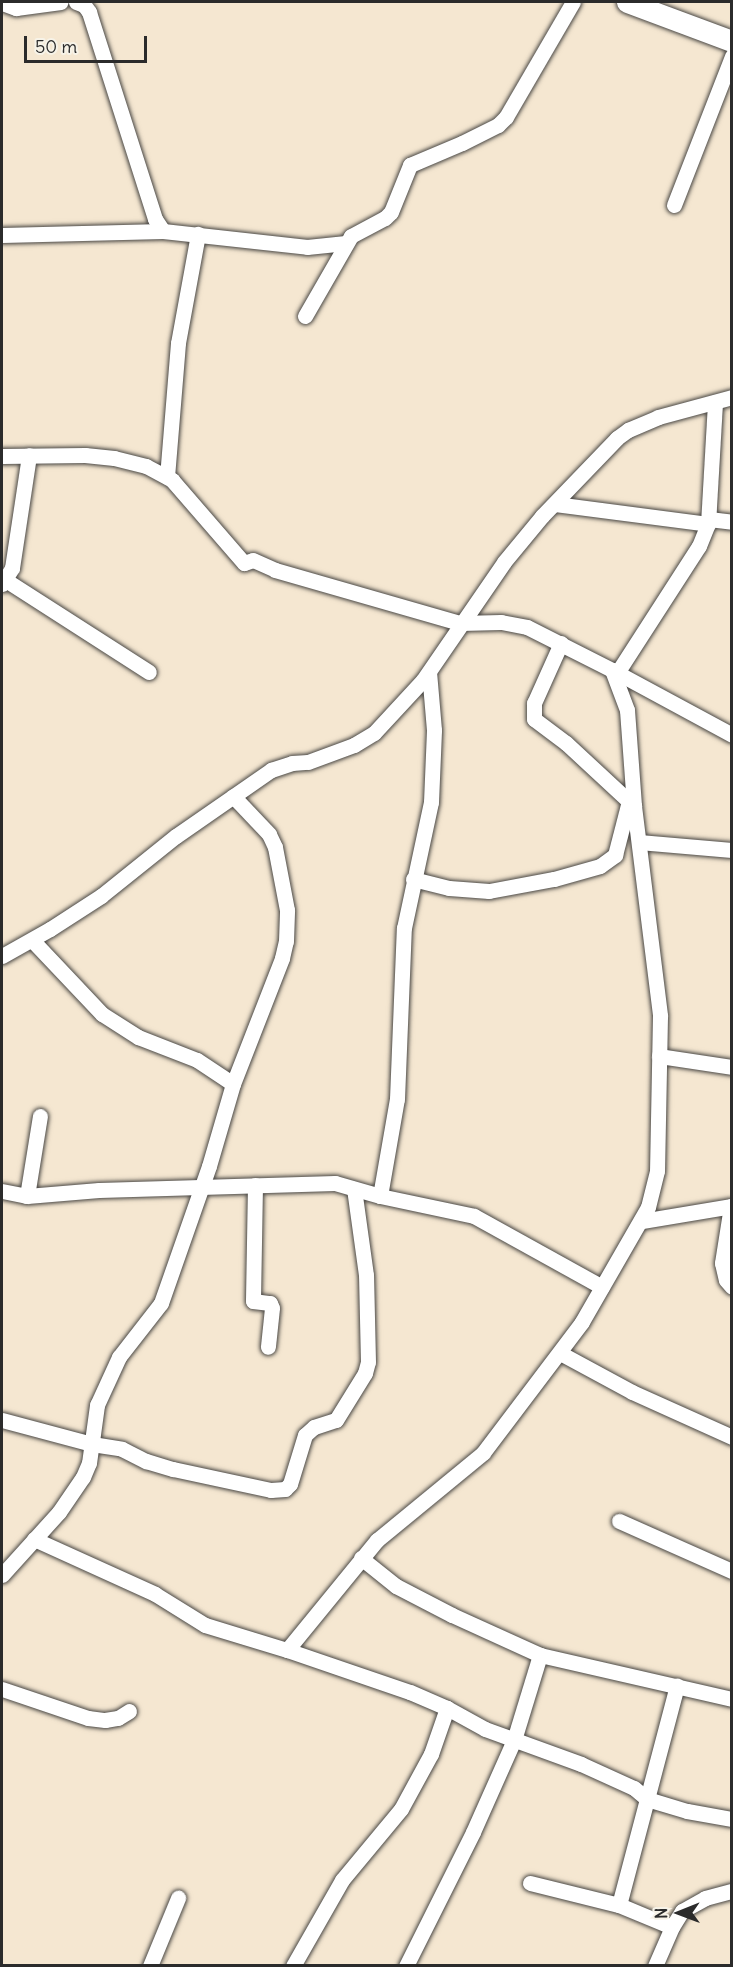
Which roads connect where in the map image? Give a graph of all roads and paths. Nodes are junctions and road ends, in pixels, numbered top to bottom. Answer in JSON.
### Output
{"nodes":[{"id":1,"x":61,"y":2,"type":"edge"},
{"id":2,"x":573,"y":2,"type":"edge"},
{"id":3,"x":627,"y":2,"type":"edge"},
{"id":4,"x":2,"y":3,"type":"edge"},
{"id":5,"x":81,"y":3,"type":"edge"},
{"id":6,"x":732,"y":41,"type":"edge"},
{"id":7,"x":732,"y":56,"type":"edge"},
{"id":8,"x":674,"y":205,"type":"dead end"},
{"id":9,"x":163,"y":231,"type":"junction"},
{"id":10,"x":198,"y":234,"type":"junction"},
{"id":11,"x":2,"y":235,"type":"edge"},
{"id":12,"x":346,"y":243,"type":"junction"},
{"id":13,"x":305,"y":316,"type":"dead end"},
{"id":14,"x":732,"y":397,"type":"edge"},
{"id":15,"x":715,"y":402,"type":"junction"},
{"id":16,"x":29,"y":455,"type":"junction"},
{"id":17,"x":2,"y":456,"type":"edge"},
{"id":18,"x":167,"y":477,"type":"junction"},
{"id":19,"x":555,"y":504,"type":"junction"},
{"id":20,"x":709,"y":522,"type":"junction"},
{"id":21,"x":732,"y":522,"type":"edge"},
{"id":22,"x":3,"y":581,"type":"edge"},
{"id":23,"x":460,"y":623,"type":"junction"},
{"id":24,"x":561,"y":643,"type":"junction"},
{"id":25,"x":149,"y":672,"type":"dead end"},
{"id":26,"x":429,"y":672,"type":"junction"},
{"id":27,"x":614,"y":672,"type":"junction"},
{"id":28,"x":732,"y":735,"type":"edge"},
{"id":29,"x":233,"y":795,"type":"junction"},
{"id":30,"x":632,"y":803,"type":"junction"},
{"id":31,"x":639,"y":842,"type":"junction"},
{"id":32,"x":732,"y":850,"type":"edge"},
{"id":33,"x":413,"y":879,"type":"junction"},
{"id":34,"x":32,"y":940,"type":"junction"},
{"id":35,"x":2,"y":956,"type":"edge"},
{"id":36,"x":659,"y":1056,"type":"junction"},
{"id":37,"x":732,"y":1067,"type":"edge"},
{"id":38,"x":233,"y":1084,"type":"junction"},
{"id":39,"x":40,"y":1116,"type":"dead end"},
{"id":40,"x":255,"y":1185,"type":"junction"},
{"id":41,"x":200,"y":1186,"type":"junction"},
{"id":42,"x":354,"y":1189,"type":"junction"},
{"id":43,"x":2,"y":1191,"type":"edge"},
{"id":44,"x":27,"y":1196,"type":"junction"},
{"id":45,"x":380,"y":1196,"type":"junction"},
{"id":46,"x":731,"y":1206,"type":"edge"},
{"id":47,"x":642,"y":1221,"type":"junction"},
{"id":48,"x":603,"y":1287,"type":"junction"},
{"id":49,"x":732,"y":1287,"type":"edge"},
{"id":50,"x":267,"y":1347,"type":"dead end"},
{"id":51,"x":560,"y":1353,"type":"junction"},
{"id":52,"x":2,"y":1420,"type":"edge"},
{"id":53,"x":732,"y":1437,"type":"edge"},
{"id":54,"x":92,"y":1444,"type":"junction"},
{"id":55,"x":619,"y":1521,"type":"dead end"},
{"id":56,"x":34,"y":1539,"type":"junction"},
{"id":57,"x":361,"y":1558,"type":"junction"},
{"id":58,"x":732,"y":1571,"type":"edge"},
{"id":59,"x":2,"y":1575,"type":"edge"},
{"id":60,"x":287,"y":1650,"type":"junction"},
{"id":61,"x":540,"y":1655,"type":"junction"},
{"id":62,"x":677,"y":1686,"type":"junction"},
{"id":63,"x":2,"y":1689,"type":"edge"},
{"id":64,"x":732,"y":1699,"type":"edge"},
{"id":65,"x":447,"y":1708,"type":"junction"},
{"id":66,"x":129,"y":1711,"type":"dead end"},
{"id":67,"x":514,"y":1740,"type":"junction"},
{"id":68,"x":646,"y":1799,"type":"junction"},
{"id":69,"x":732,"y":1819,"type":"edge"},
{"id":70,"x":530,"y":1883,"type":"dead end"},
{"id":71,"x":732,"y":1891,"type":"edge"},
{"id":72,"x":178,"y":1898,"type":"dead end"},
{"id":73,"x":619,"y":1905,"type":"junction"},
{"id":74,"x":672,"y":1927,"type":"junction"},
{"id":75,"x":150,"y":1965,"type":"edge"},
{"id":76,"x":293,"y":1965,"type":"edge"},
{"id":77,"x":406,"y":1965,"type":"edge"},
{"id":78,"x":655,"y":1965,"type":"edge"}],
"edges":[{"from":1,"to":4,"type":"street"},
{"from":2,"to":12,"type":"street"},
{"from":3,"to":6,"type":"street"},
{"from":5,"to":9,"type":"street"},
{"from":7,"to":8,"type":"street"},
{"from":9,"to":10,"type":"street"},
{"from":9,"to":11,"type":"street"},
{"from":10,"to":12,"type":"street"},
{"from":10,"to":18,"type":"street"},
{"from":12,"to":13,"type":"street"},
{"from":14,"to":15,"type":"street"},
{"from":15,"to":19,"type":"street"},
{"from":15,"to":20,"type":"street"},
{"from":16,"to":17,"type":"street"},
{"from":16,"to":18,"type":"street"},
{"from":16,"to":22,"type":"street"},
{"from":18,"to":23,"type":"street"},
{"from":19,"to":20,"type":"street"},
{"from":19,"to":23,"type":"street"},
{"from":20,"to":21,"type":"street"},
{"from":20,"to":27,"type":"street"},
{"from":22,"to":25,"type":"street"},
{"from":23,"to":24,"type":"street"},
{"from":23,"to":26,"type":"street"},
{"from":24,"to":27,"type":"street"},
{"from":24,"to":30,"type":"street"},
{"from":26,"to":29,"type":"street"},
{"from":26,"to":33,"type":"street"},
{"from":27,"to":28,"type":"street"},
{"from":27,"to":30,"type":"street"},
{"from":29,"to":34,"type":"street"},
{"from":29,"to":38,"type":"street"},
{"from":30,"to":31,"type":"street"},
{"from":30,"to":33,"type":"street"},
{"from":31,"to":32,"type":"street"},
{"from":31,"to":36,"type":"street"},
{"from":33,"to":45,"type":"street"},
{"from":34,"to":35,"type":"street"},
{"from":34,"to":38,"type":"street"},
{"from":36,"to":37,"type":"street"},
{"from":36,"to":47,"type":"street"},
{"from":38,"to":41,"type":"street"},
{"from":39,"to":44,"type":"street"},
{"from":40,"to":41,"type":"street"},
{"from":40,"to":42,"type":"street"},
{"from":40,"to":50,"type":"street"},
{"from":41,"to":44,"type":"street"},
{"from":41,"to":54,"type":"street"},
{"from":42,"to":45,"type":"street"},
{"from":42,"to":54,"type":"street"},
{"from":43,"to":44,"type":"street"},
{"from":45,"to":48,"type":"street"},
{"from":46,"to":47,"type":"street"},
{"from":46,"to":49,"type":"street"},
{"from":47,"to":48,"type":"street"},
{"from":48,"to":51,"type":"street"},
{"from":51,"to":53,"type":"street"},
{"from":51,"to":57,"type":"street"},
{"from":52,"to":54,"type":"street"},
{"from":54,"to":56,"type":"street"},
{"from":55,"to":58,"type":"street"},
{"from":56,"to":59,"type":"street"},
{"from":56,"to":60,"type":"street"},
{"from":57,"to":60,"type":"street"},
{"from":57,"to":61,"type":"street"},
{"from":60,"to":65,"type":"street"},
{"from":61,"to":62,"type":"street"},
{"from":61,"to":67,"type":"street"},
{"from":62,"to":64,"type":"street"},
{"from":62,"to":68,"type":"street"},
{"from":63,"to":66,"type":"street"},
{"from":65,"to":67,"type":"street"},
{"from":65,"to":76,"type":"street"},
{"from":67,"to":68,"type":"street"},
{"from":67,"to":77,"type":"street"},
{"from":68,"to":69,"type":"street"},
{"from":68,"to":73,"type":"street"},
{"from":70,"to":73,"type":"street"},
{"from":71,"to":74,"type":"street"},
{"from":72,"to":75,"type":"street"},
{"from":73,"to":74,"type":"street"},
{"from":74,"to":78,"type":"street"}]}
